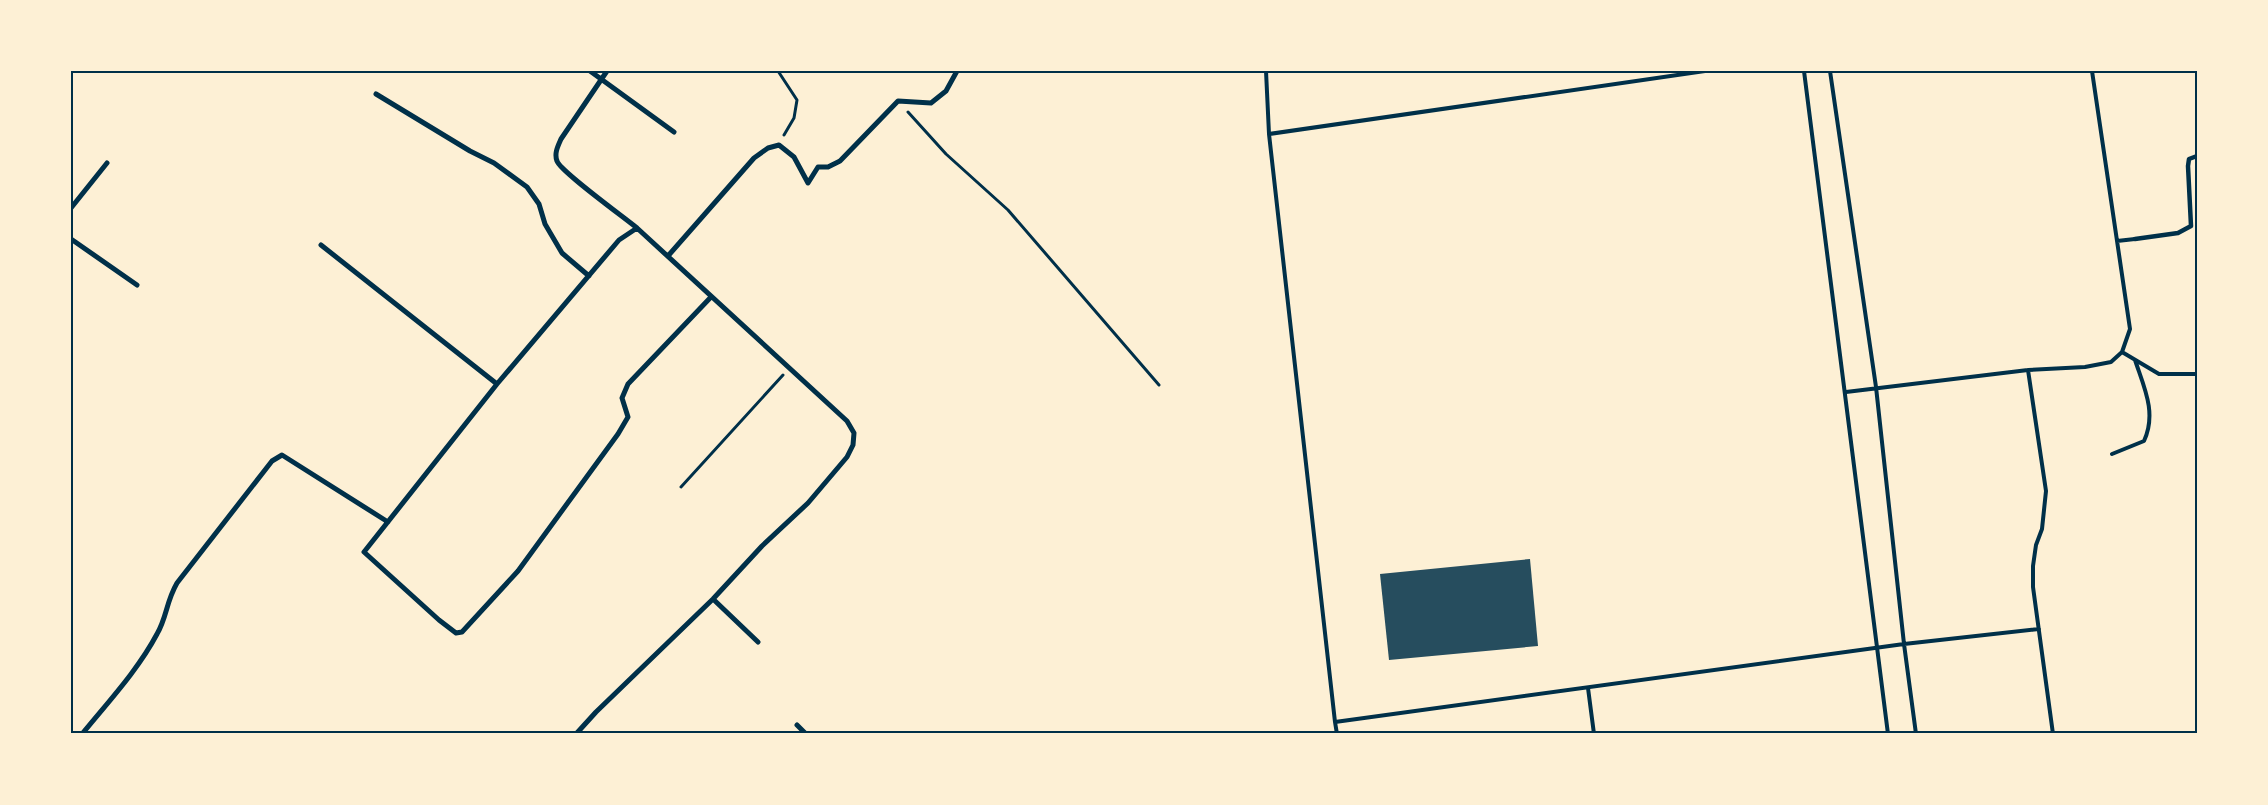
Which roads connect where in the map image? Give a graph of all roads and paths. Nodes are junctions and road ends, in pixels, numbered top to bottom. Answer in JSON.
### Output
{"nodes":[{"id":1,"x":590,"y":71,"type":"edge"},
{"id":2,"x":607,"y":71,"type":"edge"},
{"id":3,"x":778,"y":71,"type":"edge"},
{"id":4,"x":957,"y":71,"type":"edge"},
{"id":5,"x":1266,"y":71,"type":"edge"},
{"id":6,"x":1705,"y":71,"type":"edge"},
{"id":7,"x":1804,"y":71,"type":"edge"},
{"id":8,"x":1830,"y":71,"type":"edge"},
{"id":9,"x":2092,"y":71,"type":"edge"},
{"id":10,"x":601,"y":79,"type":"junction"},
{"id":11,"x":376,"y":94,"type":"dead end"},
{"id":12,"x":898,"y":101,"type":"junction"},
{"id":13,"x":674,"y":132,"type":"dead end"},
{"id":14,"x":1269,"y":134,"type":"junction"},
{"id":15,"x":779,"y":145,"type":"junction"},
{"id":16,"x":2197,"y":156,"type":"edge"},
{"id":17,"x":107,"y":163,"type":"dead end"},
{"id":18,"x":71,"y":208,"type":"edge"},
{"id":19,"x":637,"y":228,"type":"junction"},
{"id":20,"x":71,"y":239,"type":"edge"},
{"id":21,"x":2135,"y":239,"type":"joint"},
{"id":22,"x":2117,"y":241,"type":"junction"},
{"id":23,"x":321,"y":245,"type":"dead end"},
{"id":24,"x":668,"y":256,"type":"junction"},
{"id":25,"x":589,"y":276,"type":"junction"},
{"id":26,"x":137,"y":285,"type":"dead end"},
{"id":27,"x":711,"y":297,"type":"junction"},
{"id":28,"x":2122,"y":352,"type":"junction"},
{"id":29,"x":2135,"y":360,"type":"junction"},
{"id":30,"x":789,"y":369,"type":"junction"},
{"id":31,"x":2028,"y":370,"type":"junction"},
{"id":32,"x":2197,"y":374,"type":"edge"},
{"id":33,"x":497,"y":384,"type":"junction"},
{"id":34,"x":1159,"y":386,"type":"dead end"},
{"id":35,"x":1876,"y":387,"type":"junction"},
{"id":36,"x":1846,"y":392,"type":"junction"},
{"id":37,"x":2112,"y":454,"type":"dead end"},
{"id":38,"x":681,"y":487,"type":"dead end"},
{"id":39,"x":388,"y":522,"type":"junction"},
{"id":40,"x":713,"y":598,"type":"junction"},
{"id":41,"x":2038,"y":628,"type":"junction"},
{"id":42,"x":758,"y":642,"type":"dead end"},
{"id":43,"x":1904,"y":644,"type":"junction"},
{"id":44,"x":1877,"y":648,"type":"junction"},
{"id":45,"x":1588,"y":688,"type":"junction"},
{"id":46,"x":1335,"y":722,"type":"junction"},
{"id":47,"x":797,"y":725,"type":"dead end"},
{"id":48,"x":82,"y":734,"type":"edge"},
{"id":49,"x":576,"y":734,"type":"edge"},
{"id":50,"x":806,"y":734,"type":"edge"},
{"id":51,"x":1337,"y":734,"type":"edge"},
{"id":52,"x":1594,"y":734,"type":"edge"},
{"id":53,"x":1888,"y":734,"type":"edge"},
{"id":54,"x":1916,"y":734,"type":"edge"},
{"id":55,"x":2053,"y":734,"type":"edge"}],
"edges":[{"from":1,"to":10,"type":"street"},
{"from":2,"to":10,"type":"street"},
{"from":3,"to":15,"type":"path"},
{"from":4,"to":12,"type":"street"},
{"from":5,"to":14,"type":"lane"},
{"from":6,"to":14,"type":"lane"},
{"from":7,"to":36,"type":"lane"},
{"from":8,"to":35,"type":"lane"},
{"from":9,"to":22,"type":"lane"},
{"from":10,"to":13,"type":"street"},
{"from":10,"to":19,"type":"street"},
{"from":11,"to":25,"type":"street"},
{"from":12,"to":15,"type":"street"},
{"from":12,"to":34,"type":"path"},
{"from":14,"to":46,"type":"lane"},
{"from":15,"to":24,"type":"street"},
{"from":16,"to":21,"type":"street"},
{"from":17,"to":18,"type":"street"},
{"from":19,"to":24,"type":"street"},
{"from":19,"to":25,"type":"street"},
{"from":20,"to":26,"type":"street"},
{"from":21,"to":22,"type":"lane"},
{"from":22,"to":28,"type":"lane"},
{"from":23,"to":33,"type":"street"},
{"from":24,"to":27,"type":"street"},
{"from":25,"to":33,"type":"street"},
{"from":27,"to":30,"type":"street"},
{"from":27,"to":39,"type":"street"},
{"from":28,"to":29,"type":"lane"},
{"from":28,"to":31,"type":"lane"},
{"from":29,"to":32,"type":"lane"},
{"from":29,"to":37,"type":"lane"},
{"from":30,"to":38,"type":"path"},
{"from":30,"to":40,"type":"street"},
{"from":31,"to":35,"type":"lane"},
{"from":31,"to":41,"type":"lane"},
{"from":33,"to":39,"type":"street"},
{"from":35,"to":36,"type":"lane"},
{"from":35,"to":43,"type":"lane"},
{"from":36,"to":44,"type":"lane"},
{"from":39,"to":48,"type":"street"},
{"from":40,"to":42,"type":"street"},
{"from":40,"to":49,"type":"street"},
{"from":41,"to":43,"type":"lane"},
{"from":41,"to":55,"type":"lane"},
{"from":43,"to":44,"type":"lane"},
{"from":43,"to":54,"type":"lane"},
{"from":44,"to":45,"type":"lane"},
{"from":44,"to":53,"type":"lane"},
{"from":45,"to":46,"type":"lane"},
{"from":45,"to":52,"type":"lane"},
{"from":46,"to":51,"type":"lane"},
{"from":47,"to":50,"type":"street"}]}
